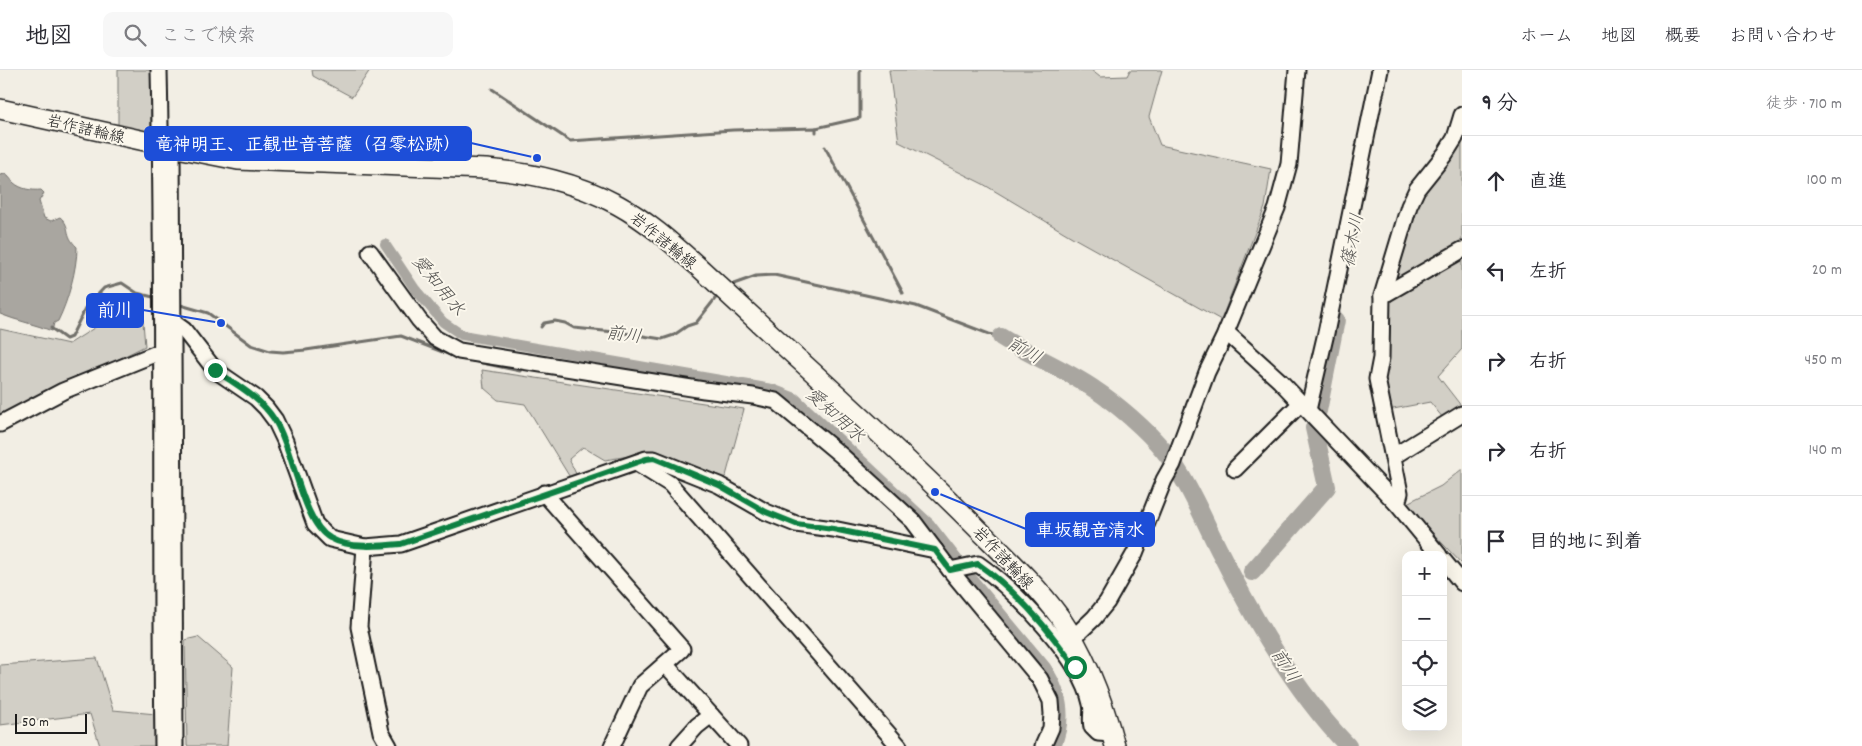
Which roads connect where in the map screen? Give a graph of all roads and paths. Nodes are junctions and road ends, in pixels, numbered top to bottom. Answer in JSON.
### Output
{"nodes":[{"id":1,"x":159,"y":70,"type":"edge"},
{"id":2,"x":1297,"y":70,"type":"edge"},
{"id":3,"x":1380,"y":70,"type":"edge"},
{"id":4,"x":0,"y":109,"type":"edge"},
{"id":5,"x":1462,"y":115,"type":"edge"},
{"id":6,"x":166,"y":146,"type":"junction"},
{"id":7,"x":1462,"y":250,"type":"edge"},
{"id":8,"x":370,"y":252,"type":"dead end"},
{"id":9,"x":1382,"y":296,"type":"junction"},
{"id":10,"x":173,"y":322,"type":"junction"},
{"id":11,"x":1226,"y":332,"type":"junction"},
{"id":12,"x":162,"y":351,"type":"junction"},
{"id":13,"x":1304,"y":407,"type":"junction"},
{"id":14,"x":1462,"y":414,"type":"edge"},
{"id":15,"x":0,"y":424,"type":"edge"},
{"id":16,"x":1394,"y":456,"type":"junction"},
{"id":17,"x":636,"y":463,"type":"junction"},
{"id":18,"x":1235,"y":469,"type":"dead end"},
{"id":19,"x":544,"y":493,"type":"junction"},
{"id":20,"x":1397,"y":504,"type":"junction"},
{"id":21,"x":365,"y":546,"type":"junction"},
{"id":22,"x":935,"y":550,"type":"junction"},
{"id":23,"x":1435,"y":551,"type":"edge"},
{"id":24,"x":1447,"y":565,"type":"edge"},
{"id":25,"x":950,"y":570,"type":"junction"},
{"id":26,"x":1462,"y":583,"type":"edge"},
{"id":27,"x":1072,"y":638,"type":"junction"},
{"id":28,"x":665,"y":664,"type":"junction"},
{"id":29,"x":711,"y":715,"type":"junction"},
{"id":30,"x":1114,"y":740,"type":"edge"},
{"id":31,"x":163,"y":746,"type":"edge"},
{"id":32,"x":175,"y":746,"type":"edge"},
{"id":33,"x":389,"y":746,"type":"edge"},
{"id":34,"x":612,"y":746,"type":"edge"},
{"id":35,"x":679,"y":746,"type":"edge"},
{"id":36,"x":739,"y":746,"type":"edge"},
{"id":37,"x":899,"y":746,"type":"edge"},
{"id":38,"x":1043,"y":746,"type":"edge"}],
"edges":[{"from":1,"to":6,"type":"street"},
{"from":2,"to":11,"type":"street"},
{"from":3,"to":13,"type":"street"},
{"from":4,"to":6,"type":"main road","name":"岩作諸輪線"},
{"from":5,"to":9,"type":"street"},
{"from":6,"to":10,"type":"street"},
{"from":6,"to":12,"type":"street"},
{"from":6,"to":27,"type":"main road","name":"岩作諸輪線"},
{"from":7,"to":9,"type":"street"},
{"from":8,"to":22,"type":"street"},
{"from":9,"to":16,"type":"street"},
{"from":10,"to":21,"type":"street"},
{"from":10,"to":32,"type":"street"},
{"from":11,"to":13,"type":"street"},
{"from":11,"to":27,"type":"street"},
{"from":12,"to":15,"type":"street"},
{"from":12,"to":31,"type":"street"},
{"from":13,"to":18,"type":"street"},
{"from":13,"to":20,"type":"street"},
{"from":14,"to":16,"type":"street"},
{"from":16,"to":20,"type":"street"},
{"from":17,"to":19,"type":"street"},
{"from":17,"to":22,"type":"street"},
{"from":17,"to":37,"type":"street"},
{"from":19,"to":21,"type":"street"},
{"from":19,"to":28,"type":"street"},
{"from":20,"to":23,"type":"street"},
{"from":21,"to":33,"type":"street"},
{"from":22,"to":25,"type":"street"},
{"from":24,"to":26,"type":"street"},
{"from":25,"to":30,"type":"street"},
{"from":25,"to":38,"type":"street"},
{"from":27,"to":30,"type":"main road","name":"岩作諸輪線"},
{"from":28,"to":29,"type":"street"},
{"from":28,"to":34,"type":"street"},
{"from":29,"to":35,"type":"street"},
{"from":29,"to":36,"type":"street"}]}
